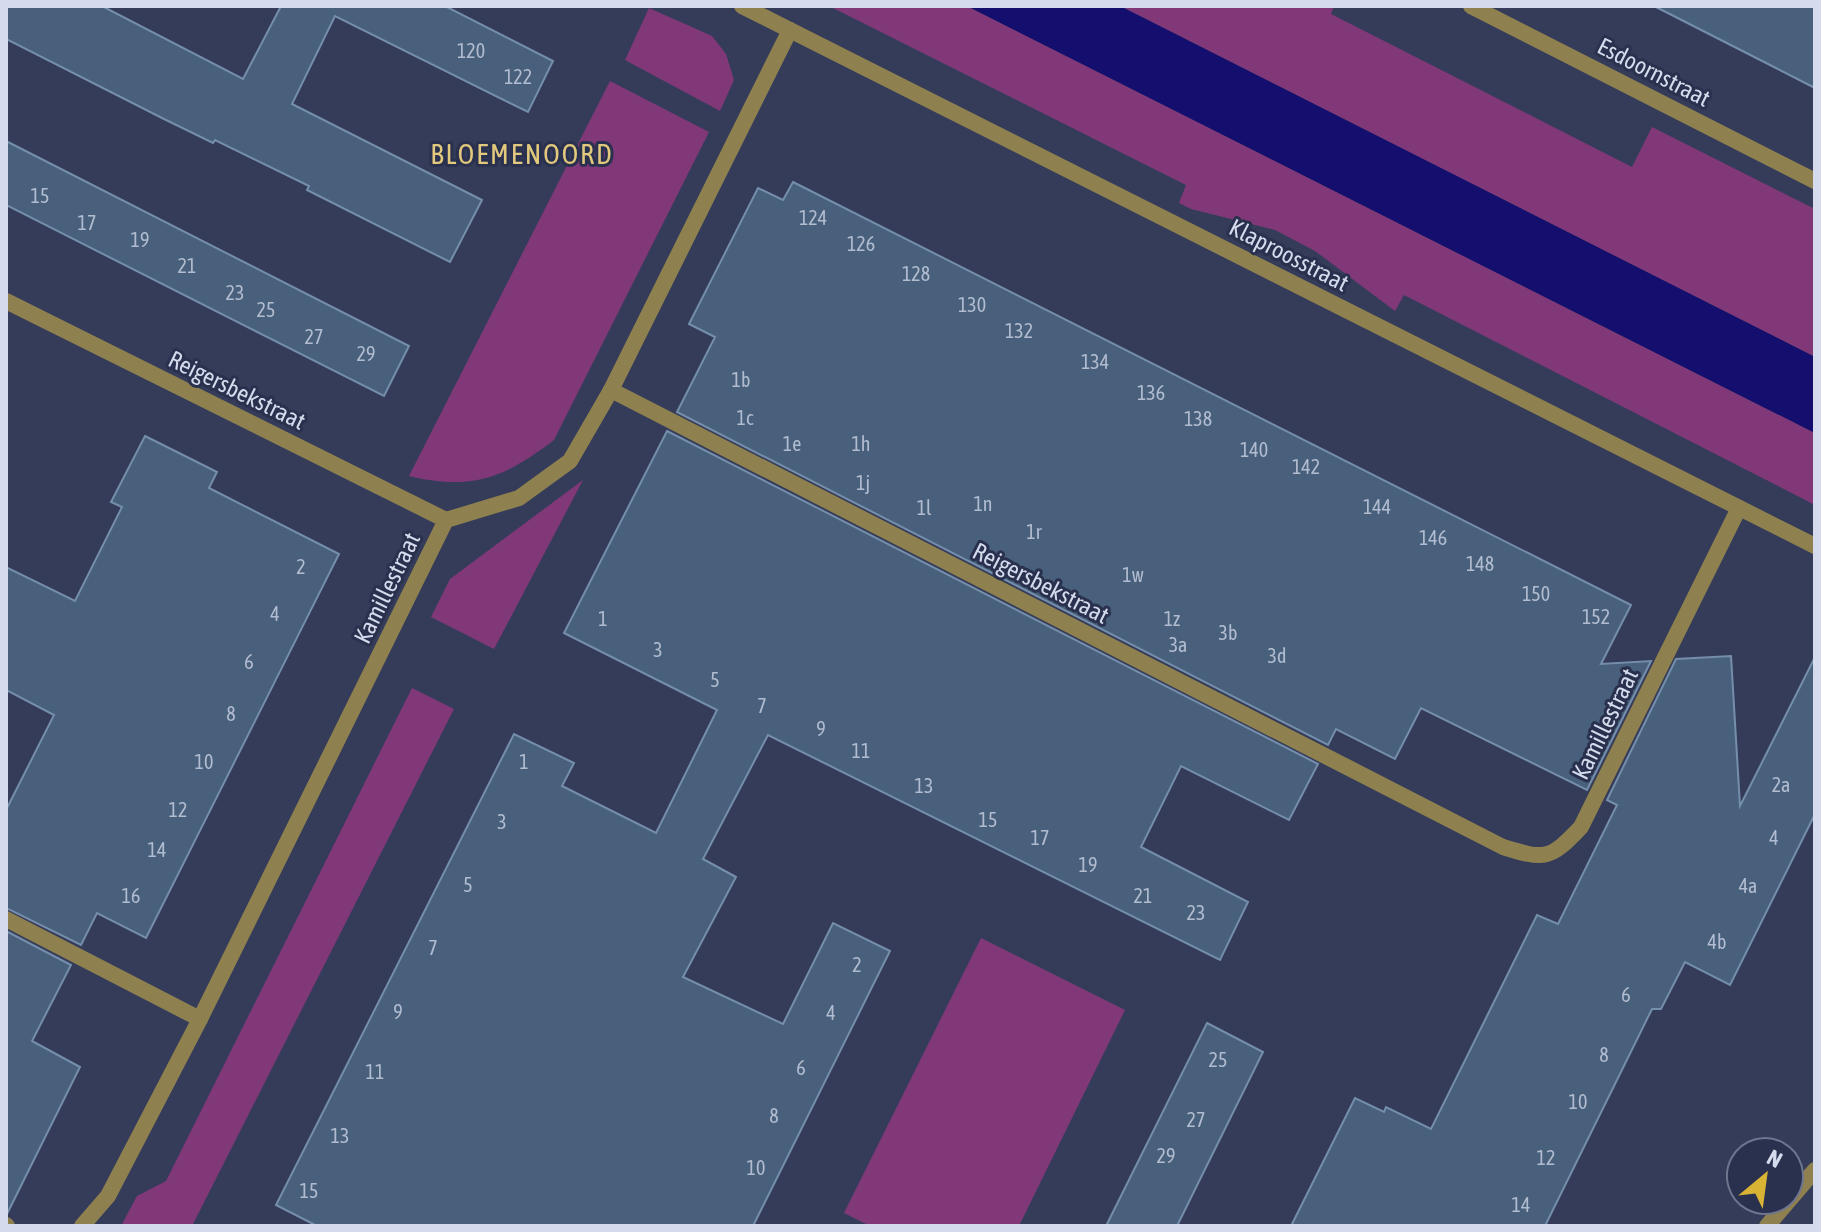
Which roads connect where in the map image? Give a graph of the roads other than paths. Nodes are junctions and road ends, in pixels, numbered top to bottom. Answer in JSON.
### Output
{"nodes":[{"id":1,"x":742,"y":6,"type":"edge"},
{"id":2,"x":1471,"y":6,"type":"edge"},
{"id":3,"x":790,"y":30,"type":"junction"},
{"id":4,"x":1815,"y":181,"type":"edge"},
{"id":5,"x":6,"y":301,"type":"edge"},
{"id":6,"x":611,"y":390,"type":"junction"},
{"id":7,"x":1739,"y":508,"type":"junction"},
{"id":8,"x":446,"y":520,"type":"junction"},
{"id":9,"x":1815,"y":546,"type":"edge"},
{"id":10,"x":1450,"y":819,"type":"joint"},
{"id":11,"x":6,"y":919,"type":"edge"},
{"id":12,"x":200,"y":1019,"type":"junction"},
{"id":13,"x":1815,"y":1170,"type":"edge"},
{"id":14,"x":82,"y":1226,"type":"edge"},
{"id":15,"x":1767,"y":1226,"type":"edge"}],
"edges":[{"from":1,"to":3,"type":"street","name":"Klaproosstraat"},
{"from":2,"to":4,"type":"street","name":"Esdoornstraat"},
{"from":3,"to":6,"type":"street","name":"Kamillestraat"},
{"from":3,"to":7,"type":"street","name":"Klaproosstraat"},
{"from":5,"to":8,"type":"street","name":"Reigersbekstraat"},
{"from":6,"to":8,"type":"street","name":"Kamillestraat"},
{"from":6,"to":10,"type":"street","name":"Reigersbekstraat"},
{"from":7,"to":9,"type":"street","name":"Klaproosstraat"},
{"from":7,"to":10,"type":"street","name":"Kamillestraat"},
{"from":8,"to":12,"type":"street","name":"Kamillestraat"},
{"from":11,"to":12,"type":"street"},
{"from":12,"to":14,"type":"street","name":"Kamillestraat"},
{"from":13,"to":15,"type":"street"}]}
